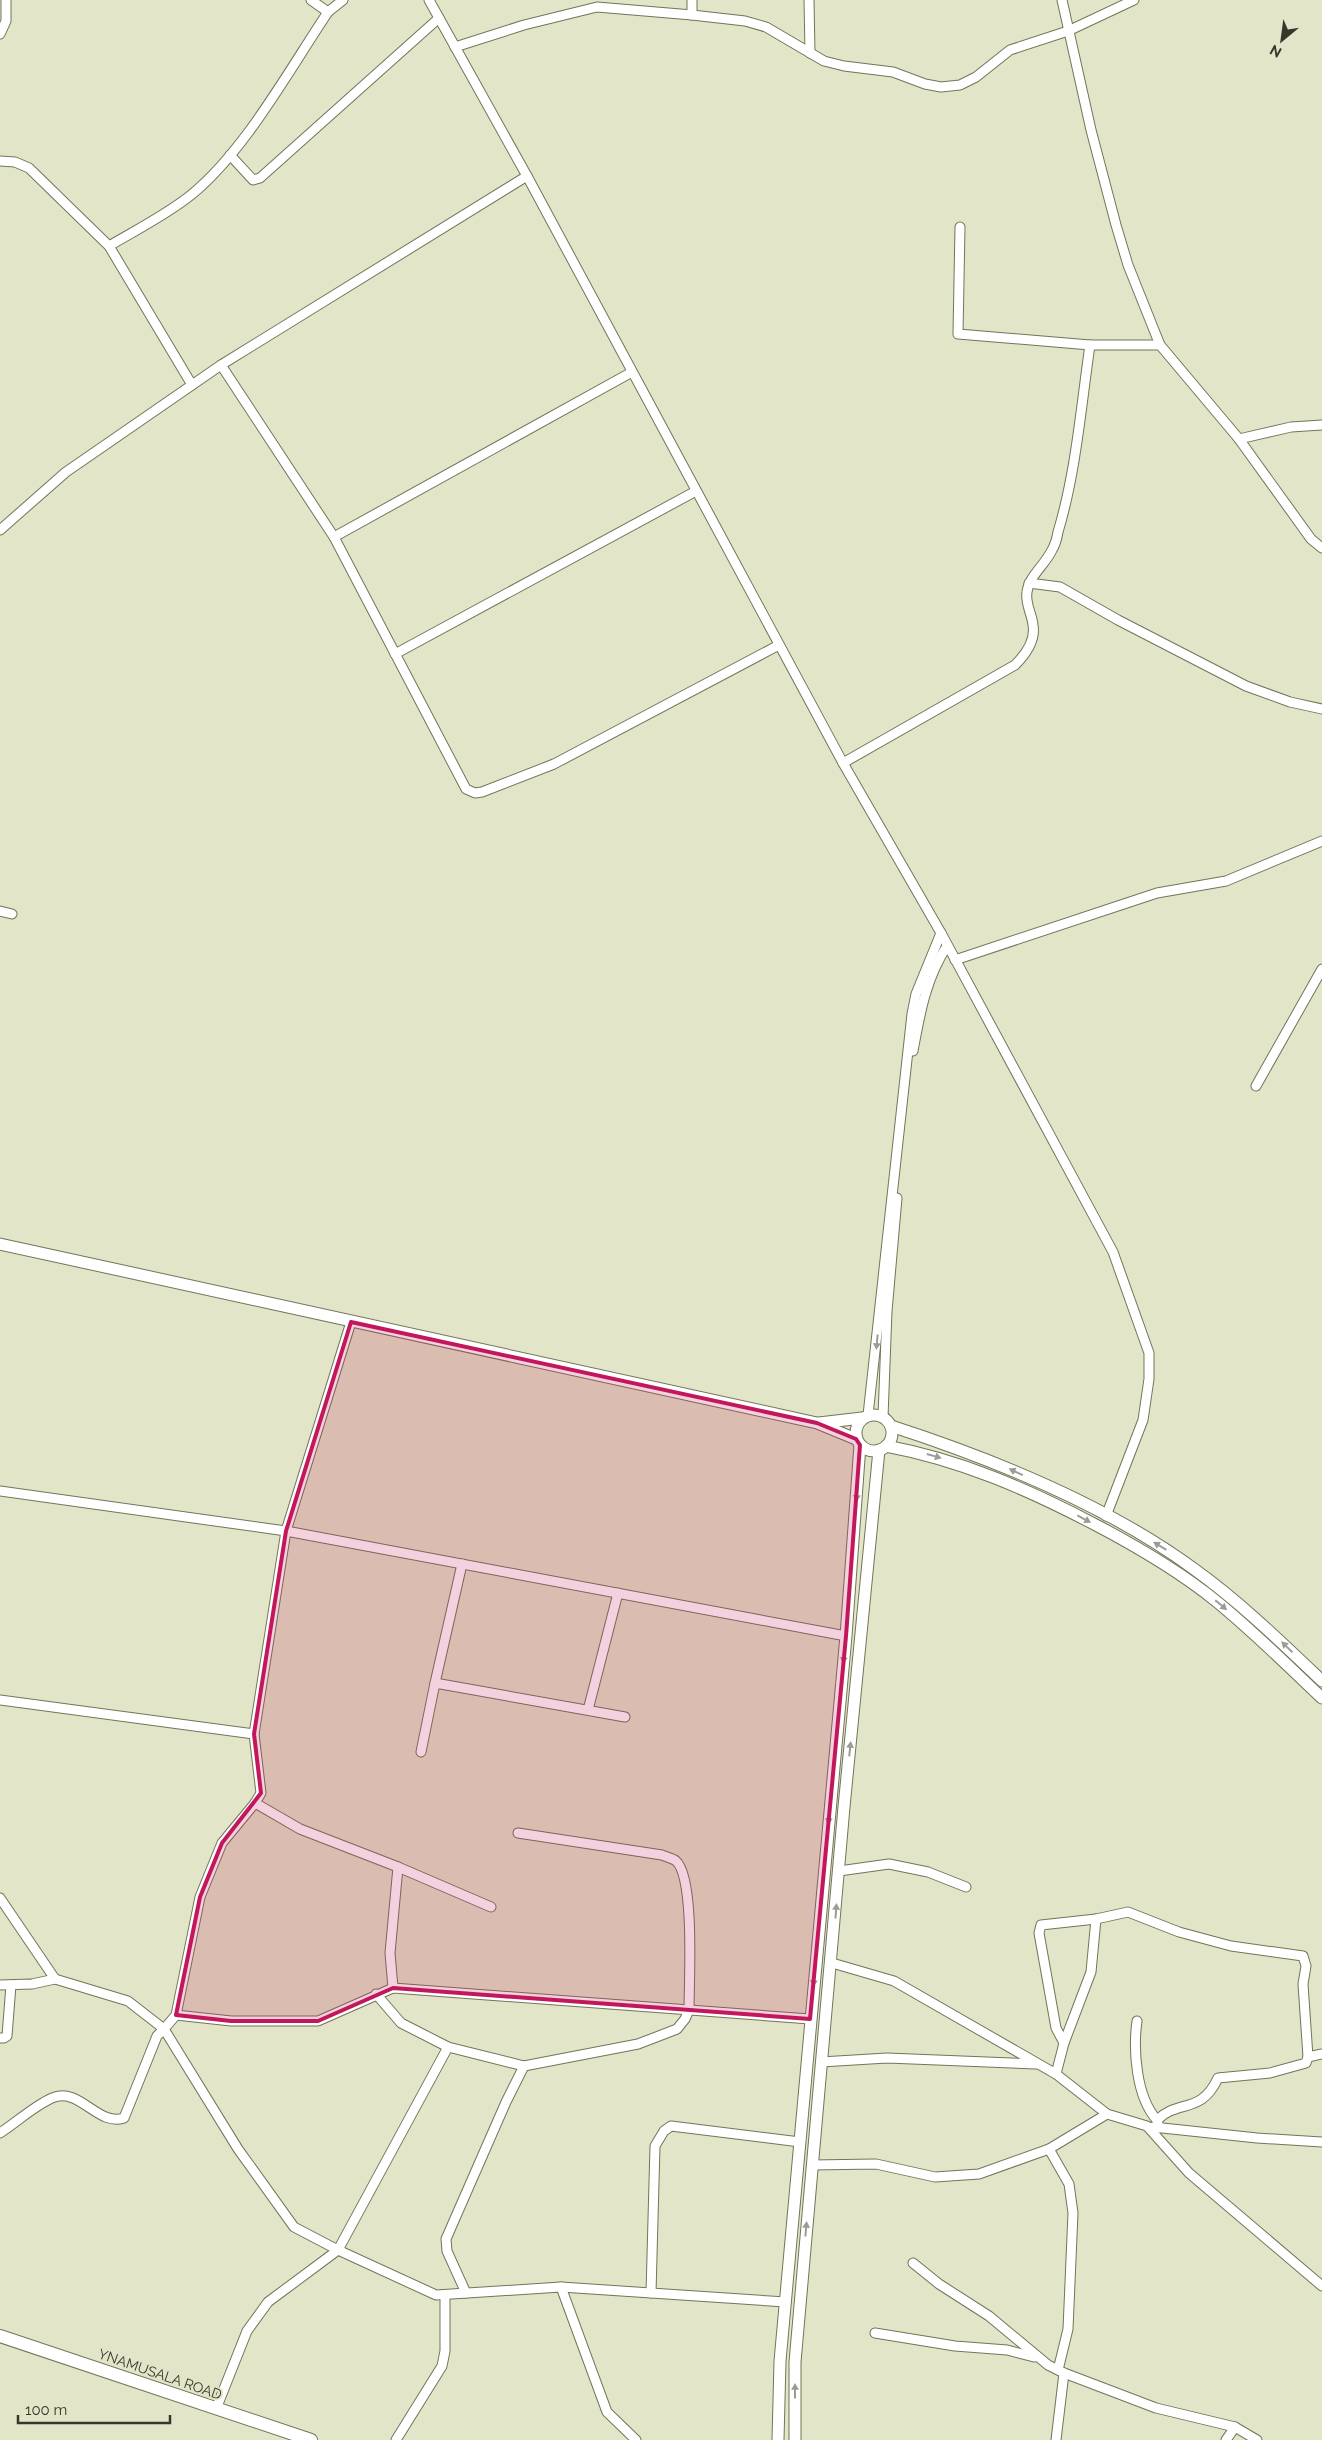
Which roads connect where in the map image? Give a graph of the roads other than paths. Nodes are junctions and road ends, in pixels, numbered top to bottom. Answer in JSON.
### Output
{"nodes":[{"id":1,"x":6,"y":0,"type":"edge"},
{"id":2,"x":311,"y":0,"type":"edge"},
{"id":3,"x":343,"y":0,"type":"edge"},
{"id":4,"x":429,"y":0,"type":"edge"},
{"id":5,"x":692,"y":0,"type":"edge"},
{"id":6,"x":1062,"y":0,"type":"edge"},
{"id":7,"x":1134,"y":0,"type":"edge"},
{"id":8,"x":810,"y":1,"type":"edge"},
{"id":9,"x":328,"y":12,"type":"junction"},
{"id":10,"x":692,"y":14,"type":"junction"},
{"id":11,"x":439,"y":18,"type":"junction"},
{"id":12,"x":1068,"y":31,"type":"junction"},
{"id":13,"x":0,"y":34,"type":"edge"},
{"id":14,"x":455,"y":47,"type":"junction"},
{"id":15,"x":810,"y":53,"type":"junction"},
{"id":16,"x":230,"y":155,"type":"junction"},
{"id":17,"x":0,"y":161,"type":"edge"},
{"id":18,"x":527,"y":176,"type":"junction"},
{"id":19,"x":960,"y":227,"type":"dead end"},
{"id":20,"x":109,"y":246,"type":"junction"},
{"id":21,"x":1090,"y":345,"type":"junction"},
{"id":22,"x":1160,"y":345,"type":"junction"},
{"id":23,"x":222,"y":364,"type":"junction"},
{"id":24,"x":632,"y":372,"type":"junction"},
{"id":25,"x":192,"y":385,"type":"junction"},
{"id":26,"x":1322,"y":425,"type":"edge"},
{"id":27,"x":1239,"y":439,"type":"junction"},
{"id":28,"x":696,"y":491,"type":"junction"},
{"id":29,"x":0,"y":530,"type":"edge"},
{"id":30,"x":334,"y":537,"type":"junction"},
{"id":31,"x":1322,"y":548,"type":"edge"},
{"id":32,"x":1029,"y":583,"type":"junction"},
{"id":33,"x":780,"y":645,"type":"junction"},
{"id":34,"x":395,"y":654,"type":"junction"},
{"id":35,"x":1322,"y":709,"type":"edge"},
{"id":36,"x":843,"y":763,"type":"junction"},
{"id":37,"x":1322,"y":841,"type":"edge"},
{"id":38,"x":0,"y":912,"type":"edge"},
{"id":39,"x":12,"y":914,"type":"dead end"},
{"id":40,"x":942,"y":932,"type":"junction"},
{"id":41,"x":948,"y":946,"type":"junction"},
{"id":42,"x":955,"y":960,"type":"junction"},
{"id":43,"x":1322,"y":969,"type":"edge"},
{"id":44,"x":1256,"y":1086,"type":"dead end"},
{"id":45,"x":0,"y":1244,"type":"edge"},
{"id":46,"x":350,"y":1322,"type":"junction"},
{"id":47,"x":865,"y":1417,"type":"junction"},
{"id":48,"x":887,"y":1421,"type":"junction"},
{"id":49,"x":817,"y":1423,"type":"junction"},
{"id":50,"x":858,"y":1442,"type":"junction"},
{"id":51,"x":882,"y":1448,"type":"junction"},
{"id":52,"x":0,"y":1491,"type":"edge"},
{"id":53,"x":1106,"y":1516,"type":"junction"},
{"id":54,"x":286,"y":1531,"type":"junction"},
{"id":55,"x":462,"y":1564,"type":"junction"},
{"id":56,"x":618,"y":1593,"type":"junction"},
{"id":57,"x":846,"y":1636,"type":"junction"},
{"id":58,"x":1322,"y":1681,"type":"edge"},
{"id":59,"x":435,"y":1683,"type":"junction"},
{"id":60,"x":1322,"y":1698,"type":"edge"},
{"id":61,"x":0,"y":1700,"type":"edge"},
{"id":62,"x":588,"y":1710,"type":"junction"},
{"id":63,"x":625,"y":1716,"type":"dead end"},
{"id":64,"x":254,"y":1734,"type":"junction"},
{"id":65,"x":421,"y":1752,"type":"dead end"},
{"id":66,"x":255,"y":1803,"type":"junction"},
{"id":67,"x":518,"y":1833,"type":"dead end"},
{"id":68,"x":398,"y":1867,"type":"junction"},
{"id":69,"x":839,"y":1871,"type":"junction"},
{"id":70,"x":966,"y":1887,"type":"dead end"},
{"id":71,"x":0,"y":1898,"type":"edge"},
{"id":72,"x":490,"y":1907,"type":"dead end"},
{"id":73,"x":1096,"y":1919,"type":"junction"},
{"id":74,"x":832,"y":1963,"type":"junction"},
{"id":75,"x":55,"y":1979,"type":"junction"},
{"id":76,"x":11,"y":1985,"type":"junction"},
{"id":77,"x":0,"y":1986,"type":"edge"},
{"id":78,"x":393,"y":1988,"type":"junction"},
{"id":79,"x":376,"y":1994,"type":"junction"},
{"id":80,"x":689,"y":2010,"type":"junction"},
{"id":81,"x":176,"y":2015,"type":"junction"},
{"id":82,"x":810,"y":2018,"type":"junction"},
{"id":83,"x":1137,"y":2021,"type":"dead end"},
{"id":84,"x":164,"y":2029,"type":"junction"},
{"id":85,"x":0,"y":2038,"type":"edge"},
{"id":86,"x":1064,"y":2043,"type":"junction"},
{"id":87,"x":448,"y":2047,"type":"junction"},
{"id":88,"x":1322,"y":2054,"type":"edge"},
{"id":89,"x":1308,"y":2057,"type":"junction"},
{"id":90,"x":821,"y":2062,"type":"junction"},
{"id":91,"x":1036,"y":2064,"type":"junction"},
{"id":92,"x":524,"y":2066,"type":"junction"},
{"id":93,"x":1056,"y":2074,"type":"junction"},
{"id":94,"x":1108,"y":2114,"type":"junction"},
{"id":95,"x":1158,"y":2124,"type":"junction"},
{"id":96,"x":1147,"y":2126,"type":"junction"},
{"id":97,"x":0,"y":2133,"type":"edge"},
{"id":98,"x":800,"y":2142,"type":"junction"},
{"id":99,"x":1322,"y":2142,"type":"edge"},
{"id":100,"x":1049,"y":2149,"type":"junction"},
{"id":101,"x":812,"y":2165,"type":"junction"},
{"id":102,"x":338,"y":2250,"type":"junction"},
{"id":103,"x":913,"y":2263,"type":"dead end"},
{"id":104,"x":1322,"y":2286,"type":"edge"},
{"id":105,"x":561,"y":2287,"type":"junction"},
{"id":106,"x":651,"y":2293,"type":"junction"},
{"id":107,"x":466,"y":2294,"type":"junction"},
{"id":108,"x":445,"y":2296,"type":"junction"},
{"id":109,"x":786,"y":2302,"type":"junction"},
{"id":110,"x":874,"y":2333,"type":"dead end"},
{"id":111,"x":0,"y":2336,"type":"edge"},
{"id":112,"x":1039,"y":2358,"type":"junction"},
{"id":113,"x":1061,"y":2371,"type":"junction"},
{"id":114,"x":216,"y":2409,"type":"junction"},
{"id":115,"x":1235,"y":2427,"type":"junction"},
{"id":116,"x":311,"y":2440,"type":"edge"},
{"id":117,"x":396,"y":2440,"type":"edge"},
{"id":118,"x":636,"y":2440,"type":"edge"},
{"id":119,"x":778,"y":2440,"type":"edge"},
{"id":120,"x":795,"y":2440,"type":"edge"},
{"id":121,"x":1056,"y":2440,"type":"edge"},
{"id":122,"x":1226,"y":2440,"type":"edge"},
{"id":123,"x":1258,"y":2440,"type":"edge"}],
"edges":[{"from":1,"to":13,"type":"street"},
{"from":2,"to":9,"type":"street"},
{"from":3,"to":9,"type":"street"},
{"from":4,"to":11,"type":"street"},
{"from":5,"to":10,"type":"street"},
{"from":6,"to":12,"type":"street"},
{"from":7,"to":12,"type":"street"},
{"from":8,"to":15,"type":"street"},
{"from":9,"to":16,"type":"street"},
{"from":10,"to":14,"type":"street"},
{"from":10,"to":15,"type":"street"},
{"from":11,"to":14,"type":"street"},
{"from":11,"to":16,"type":"street"},
{"from":12,"to":15,"type":"street"},
{"from":12,"to":22,"type":"street"},
{"from":14,"to":18,"type":"street"},
{"from":16,"to":20,"type":"street"},
{"from":17,"to":20,"type":"street"},
{"from":18,"to":23,"type":"street"},
{"from":18,"to":24,"type":"street"},
{"from":19,"to":21,"type":"street"},
{"from":20,"to":25,"type":"street"},
{"from":21,"to":22,"type":"street"},
{"from":21,"to":32,"type":"street"},
{"from":22,"to":27,"type":"street"},
{"from":23,"to":25,"type":"street"},
{"from":23,"to":30,"type":"street"},
{"from":24,"to":28,"type":"street"},
{"from":24,"to":30,"type":"street"},
{"from":25,"to":29,"type":"street"},
{"from":26,"to":27,"type":"street"},
{"from":27,"to":31,"type":"street"},
{"from":28,"to":33,"type":"street"},
{"from":28,"to":34,"type":"street"},
{"from":30,"to":34,"type":"street"},
{"from":32,"to":35,"type":"street"},
{"from":32,"to":36,"type":"street"},
{"from":33,"to":34,"type":"street"},
{"from":33,"to":36,"type":"street"},
{"from":36,"to":40,"type":"street"},
{"from":37,"to":42,"type":"street"},
{"from":38,"to":39,"type":"street"},
{"from":40,"to":41,"type":"street"},
{"from":40,"to":47,"type":"street","one_way":true},
{"from":41,"to":42,"type":"street"},
{"from":41,"to":48,"type":"street"},
{"from":42,"to":53,"type":"street"},
{"from":43,"to":44,"type":"street"},
{"from":45,"to":46,"type":"street"},
{"from":46,"to":49,"type":"street"},
{"from":46,"to":54,"type":"street"},
{"from":47,"to":48,"type":"street"},
{"from":47,"to":49,"type":"street"},
{"from":47,"to":50,"type":"street"},
{"from":48,"to":51,"type":"street"},
{"from":53,"to":48,"type":"street","one_way":true},
{"from":49,"to":50,"type":"street"},
{"from":50,"to":51,"type":"street"},
{"from":50,"to":57,"type":"street","one_way":true},
{"from":51,"to":60,"type":"street","one_way":true},
{"from":69,"to":51,"type":"street","one_way":true},
{"from":52,"to":54,"type":"street"},
{"from":58,"to":53,"type":"street","one_way":true},
{"from":54,"to":55,"type":"street"},
{"from":54,"to":64,"type":"street"},
{"from":55,"to":56,"type":"street"},
{"from":55,"to":59,"type":"street"},
{"from":56,"to":57,"type":"street"},
{"from":56,"to":62,"type":"street"},
{"from":57,"to":82,"type":"street","one_way":true},
{"from":59,"to":62,"type":"street"},
{"from":59,"to":65,"type":"street"},
{"from":61,"to":64,"type":"street"},
{"from":62,"to":63,"type":"street"},
{"from":64,"to":66,"type":"street"},
{"from":66,"to":68,"type":"street"},
{"from":66,"to":81,"type":"street"},
{"from":67,"to":80,"type":"street"},
{"from":68,"to":72,"type":"street"},
{"from":68,"to":78,"type":"street"},
{"from":69,"to":70,"type":"street"},
{"from":74,"to":69,"type":"street","one_way":true},
{"from":71,"to":75,"type":"street"},
{"from":73,"to":86,"type":"street"},
{"from":73,"to":86,"type":"street"},
{"from":73,"to":89,"type":"street"},
{"from":74,"to":90,"type":"street"},
{"from":74,"to":91,"type":"street"},
{"from":75,"to":76,"type":"street"},
{"from":75,"to":84,"type":"street"},
{"from":76,"to":77,"type":"street"},
{"from":76,"to":85,"type":"street"},
{"from":78,"to":79,"type":"street"},
{"from":78,"to":80,"type":"street"},
{"from":79,"to":81,"type":"street"},
{"from":79,"to":87,"type":"street"},
{"from":80,"to":82,"type":"street"},
{"from":80,"to":92,"type":"street"},
{"from":81,"to":84,"type":"street"},
{"from":82,"to":98,"type":"street"},
{"from":83,"to":95,"type":"street"},
{"from":84,"to":97,"type":"street"},
{"from":84,"to":102,"type":"street"},
{"from":86,"to":93,"type":"street"},
{"from":87,"to":92,"type":"street"},
{"from":87,"to":102,"type":"street"},
{"from":88,"to":89,"type":"street"},
{"from":89,"to":95,"type":"street"},
{"from":90,"to":91,"type":"street"},
{"from":90,"to":101,"type":"street"},
{"from":91,"to":93,"type":"street"},
{"from":92,"to":107,"type":"street"},
{"from":93,"to":94,"type":"street"},
{"from":94,"to":96,"type":"street"},
{"from":94,"to":100,"type":"street"},
{"from":95,"to":96,"type":"street"},
{"from":95,"to":99,"type":"street"},
{"from":96,"to":104,"type":"street"},
{"from":98,"to":106,"type":"street"},
{"from":98,"to":109,"type":"street"},
{"from":100,"to":101,"type":"street"},
{"from":100,"to":113,"type":"street"},
{"from":120,"to":101,"type":"street","one_way":true},
{"from":102,"to":108,"type":"street"},
{"from":102,"to":114,"type":"street"},
{"from":103,"to":112,"type":"street"},
{"from":105,"to":106,"type":"street"},
{"from":105,"to":107,"type":"street"},
{"from":105,"to":118,"type":"street"},
{"from":106,"to":109,"type":"street"},
{"from":107,"to":108,"type":"street"},
{"from":108,"to":117,"type":"street"},
{"from":109,"to":119,"type":"street"},
{"from":110,"to":112,"type":"street"},
{"from":111,"to":114,"type":"main road","name":"YNAMUSALA ROAD"},
{"from":112,"to":113,"type":"street"},
{"from":113,"to":115,"type":"street"},
{"from":113,"to":121,"type":"street"},
{"from":114,"to":116,"type":"main road","name":"YNAMUSALA ROAD"},
{"from":115,"to":122,"type":"street"},
{"from":115,"to":123,"type":"street"}]}
